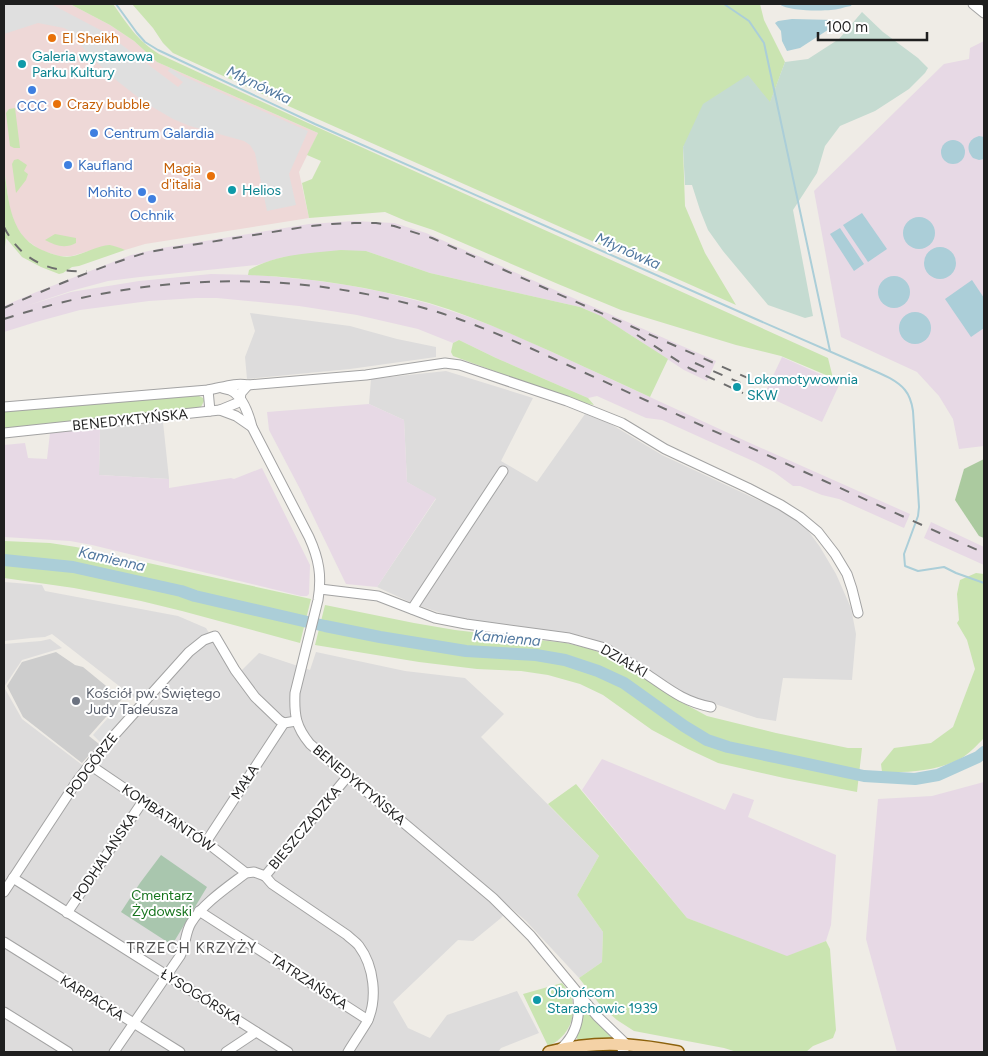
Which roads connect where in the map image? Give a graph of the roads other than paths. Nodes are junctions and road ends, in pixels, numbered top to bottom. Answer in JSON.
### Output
{"nodes":[{"id":1,"x":973,"y":4,"type":"edge"},
{"id":2,"x":984,"y":13,"type":"edge"},
{"id":3,"x":248,"y":385,"type":"junction"},
{"id":4,"x":222,"y":388,"type":"junction"},
{"id":5,"x":208,"y":390,"type":"junction"},
{"id":6,"x":240,"y":400,"type":"junction"},
{"id":7,"x":4,"y":407,"type":"edge"},
{"id":8,"x":220,"y":410,"type":"junction"},
{"id":9,"x":210,"y":411,"type":"junction"},
{"id":10,"x":252,"y":427,"type":"junction"},
{"id":11,"x":4,"y":433,"type":"edge"},
{"id":12,"x":502,"y":473,"type":"dead end"},
{"id":13,"x":320,"y":589,"type":"junction"},
{"id":14,"x":412,"y":609,"type":"junction"},
{"id":15,"x":858,"y":613,"type":"dead end"},
{"id":16,"x":712,"y":707,"type":"dead end"},
{"id":17,"x":296,"y":721,"type":"junction"},
{"id":18,"x":284,"y":723,"type":"junction"},
{"id":19,"x":90,"y":764,"type":"junction"},
{"id":20,"x":348,"y":776,"type":"junction"},
{"id":21,"x":143,"y":801,"type":"junction"},
{"id":22,"x":206,"y":842,"type":"junction"},
{"id":23,"x":246,"y":873,"type":"junction"},
{"id":24,"x":266,"y":876,"type":"junction"},
{"id":25,"x":13,"y":878,"type":"junction"},
{"id":26,"x":4,"y":892,"type":"edge"},
{"id":27,"x":199,"y":911,"type":"junction"},
{"id":28,"x":67,"y":912,"type":"junction"},
{"id":29,"x":4,"y":942,"type":"edge"},
{"id":30,"x":166,"y":976,"type":"junction"},
{"id":31,"x":577,"y":992,"type":"junction"},
{"id":32,"x":4,"y":1012,"type":"edge"},
{"id":33,"x":368,"y":1020,"type":"junction"},
{"id":34,"x":133,"y":1024,"type":"junction"},
{"id":35,"x":256,"y":1032,"type":"junction"},
{"id":36,"x":625,"y":1048,"type":"edge"},
{"id":37,"x":554,"y":1051,"type":"edge"},
{"id":38,"x":68,"y":1052,"type":"edge"},
{"id":39,"x":114,"y":1052,"type":"edge"},
{"id":40,"x":180,"y":1052,"type":"edge"},
{"id":41,"x":226,"y":1052,"type":"edge"},
{"id":42,"x":288,"y":1052,"type":"edge"},
{"id":43,"x":348,"y":1052,"type":"edge"},
{"id":44,"x":678,"y":1052,"type":"edge"}],
"edges":[{"from":1,"to":2,"type":"street"},
{"from":3,"to":4,"type":"street"},
{"from":3,"to":6,"type":"street"},
{"from":3,"to":15,"type":"street"},
{"from":4,"to":5,"type":"street"},
{"from":4,"to":6,"type":"street"},
{"from":5,"to":7,"type":"street"},
{"from":5,"to":9,"type":"street"},
{"from":6,"to":8,"type":"street"},
{"from":6,"to":10,"type":"street","name":"BENEDYKTYŃSKA"},
{"from":8,"to":9,"type":"street","name":"BENEDYKTYŃSKA"},
{"from":8,"to":10,"type":"street"},
{"from":9,"to":11,"type":"street","name":"BENEDYKTYŃSKA"},
{"from":10,"to":13,"type":"street","name":"BENEDYKTYŃSKA"},
{"from":12,"to":14,"type":"street"},
{"from":13,"to":14,"type":"street","name":"DZIAŁKI"},
{"from":13,"to":17,"type":"street","name":"BENEDYKTYŃSKA"},
{"from":14,"to":16,"type":"street","name":"DZIAŁKI"},
{"from":17,"to":18,"type":"street"},
{"from":17,"to":20,"type":"street","name":"BENEDYKTYŃSKA"},
{"from":18,"to":19,"type":"street","name":"PODGÓRZE"},
{"from":18,"to":22,"type":"street","name":"MAŁA"},
{"from":19,"to":21,"type":"street","name":"KOMBATANTÓW"},
{"from":19,"to":25,"type":"street","name":"PODGÓRZE"},
{"from":20,"to":24,"type":"street","name":"BIESZCZADZKA"},
{"from":20,"to":31,"type":"street","name":"BENEDYKTYŃSKA"},
{"from":21,"to":22,"type":"street","name":"KOMBATANTÓW"},
{"from":21,"to":28,"type":"street","name":"PODHALAŃSKA"},
{"from":22,"to":23,"type":"street","name":"KOMBATANTÓW"},
{"from":23,"to":24,"type":"street","name":"BIESZCZADZKA"},
{"from":23,"to":27,"type":"street"},
{"from":24,"to":33,"type":"street"},
{"from":25,"to":26,"type":"street","name":"PODGÓRZE"},
{"from":25,"to":28,"type":"street","name":"ŁYSOGÓRSKA"},
{"from":27,"to":30,"type":"street"},
{"from":27,"to":33,"type":"street","name":"TATRZAŃSKA"},
{"from":28,"to":30,"type":"street","name":"ŁYSOGÓRSKA"},
{"from":29,"to":34,"type":"street","name":"KARPACKA"},
{"from":30,"to":34,"type":"street"},
{"from":30,"to":35,"type":"street","name":"ŁYSOGÓRSKA"},
{"from":31,"to":36,"type":"street","name":"BENEDYKTYŃSKA"},
{"from":31,"to":37,"type":"street"},
{"from":32,"to":38,"type":"street"},
{"from":33,"to":43,"type":"street"},
{"from":34,"to":39,"type":"street"},
{"from":34,"to":40,"type":"street","name":"KARPACKA"},
{"from":35,"to":41,"type":"street"},
{"from":35,"to":42,"type":"street","name":"ŁYSOGÓRSKA"},
{"from":36,"to":37,"type":"main road"},
{"from":36,"to":44,"type":"main road"}]}
